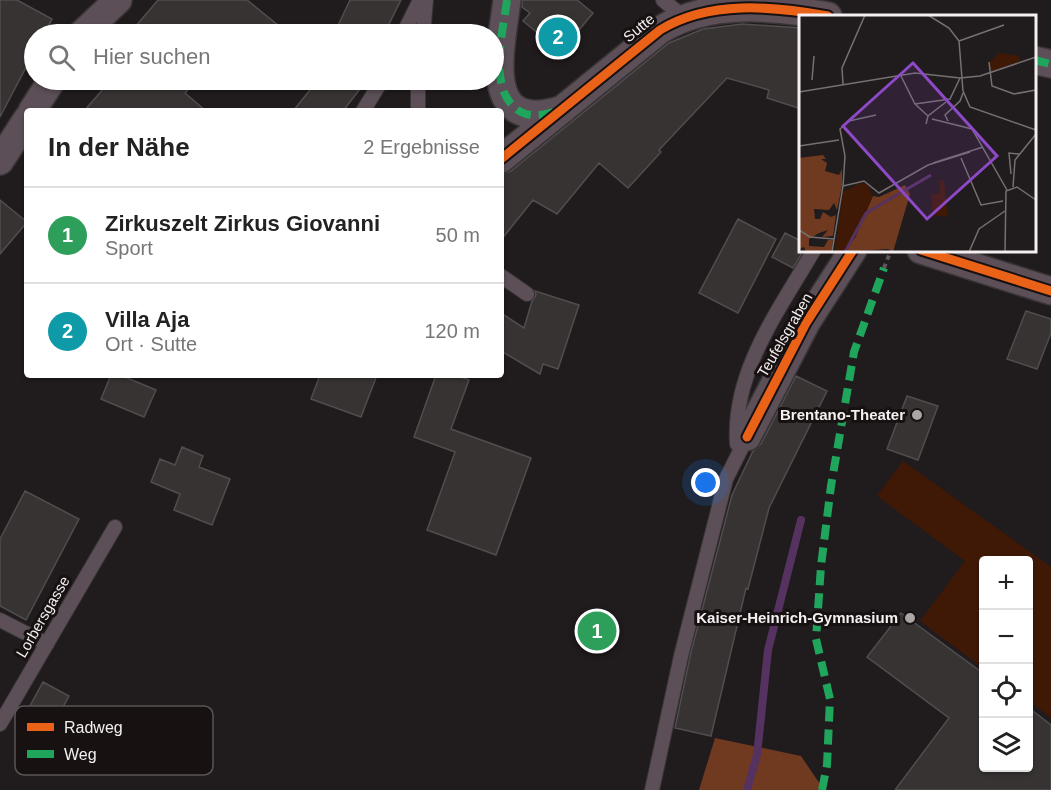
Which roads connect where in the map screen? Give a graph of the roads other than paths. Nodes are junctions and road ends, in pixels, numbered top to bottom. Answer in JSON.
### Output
{"nodes":[{"id":1,"x":118,"y":0,"type":"edge"},
{"id":2,"x":420,"y":0,"type":"edge"},
{"id":3,"x":426,"y":0,"type":"edge"},
{"id":4,"x":507,"y":0,"type":"edge"},
{"id":5,"x":672,"y":8,"type":"edge"},
{"id":6,"x":822,"y":15,"type":"edge"},
{"id":7,"x":93,"y":24,"type":"edge"},
{"id":8,"x":408,"y":24,"type":"edge"},
{"id":9,"x":424,"y":24,"type":"edge"},
{"id":10,"x":504,"y":28,"type":"edge"},
{"id":11,"x":1036,"y":60,"type":"edge"},
{"id":12,"x":1051,"y":64,"type":"edge"},
{"id":13,"x":46,"y":90,"type":"edge"},
{"id":14,"x":376,"y":90,"type":"edge"},
{"id":15,"x":418,"y":90,"type":"edge"},
{"id":16,"x":503,"y":90,"type":"edge"},
{"id":17,"x":34,"y":108,"type":"edge"},
{"id":18,"x":365,"y":108,"type":"edge"},
{"id":19,"x":418,"y":108,"type":"edge"},
{"id":20,"x":564,"y":108,"type":"junction"},
{"id":21,"x":24,"y":125,"type":"edge"},
{"id":22,"x":10,"y":153,"type":"edge"},
{"id":23,"x":504,"y":157,"type":"edge"},
{"id":24,"x":813,"y":252,"type":"edge"},
{"id":25,"x":852,"y":252,"type":"edge"},
{"id":26,"x":927,"y":252,"type":"edge"},
{"id":27,"x":504,"y":278,"type":"edge"},
{"id":28,"x":1051,"y":291,"type":"edge"},
{"id":29,"x":527,"y":294,"type":"dead end"},
{"id":30,"x":742,"y":445,"type":"junction"},
{"id":31,"x":115,"y":527,"type":"dead end"},
{"id":32,"x":0,"y":620,"type":"edge"},
{"id":33,"x":47,"y":644,"type":"junction"},
{"id":34,"x":0,"y":724,"type":"edge"},
{"id":35,"x":652,"y":790,"type":"edge"}],
"edges":[{"from":1,"to":7,"type":"street"},
{"from":2,"to":8,"type":"lane"},
{"from":3,"to":9,"type":"lane"},
{"from":4,"to":10,"type":"street","name":"Sutte"},
{"from":5,"to":6,"type":"street","name":"Sutte"},
{"from":5,"to":20,"type":"street","name":"Sutte"},
{"from":11,"to":12,"type":"street"},
{"from":13,"to":17,"type":"street"},
{"from":14,"to":18,"type":"lane"},
{"from":15,"to":19,"type":"lane"},
{"from":16,"to":20,"type":"street","name":"Sutte"},
{"from":20,"to":23,"type":"street","name":"Sutte"},
{"from":21,"to":22,"type":"street"},
{"from":24,"to":30,"type":"lane","name":"Teufelsgraben"},
{"from":25,"to":30,"type":"street","name":"Teufelsgraben"},
{"from":26,"to":28,"type":"street"},
{"from":27,"to":29,"type":"lane"},
{"from":30,"to":35,"type":"lane","name":"Teufelsgraben"},
{"from":31,"to":33,"type":"lane","name":"Lorbersgasse"},
{"from":32,"to":33,"type":"lane"},
{"from":33,"to":34,"type":"lane","name":"Lorbersgasse"}]}
